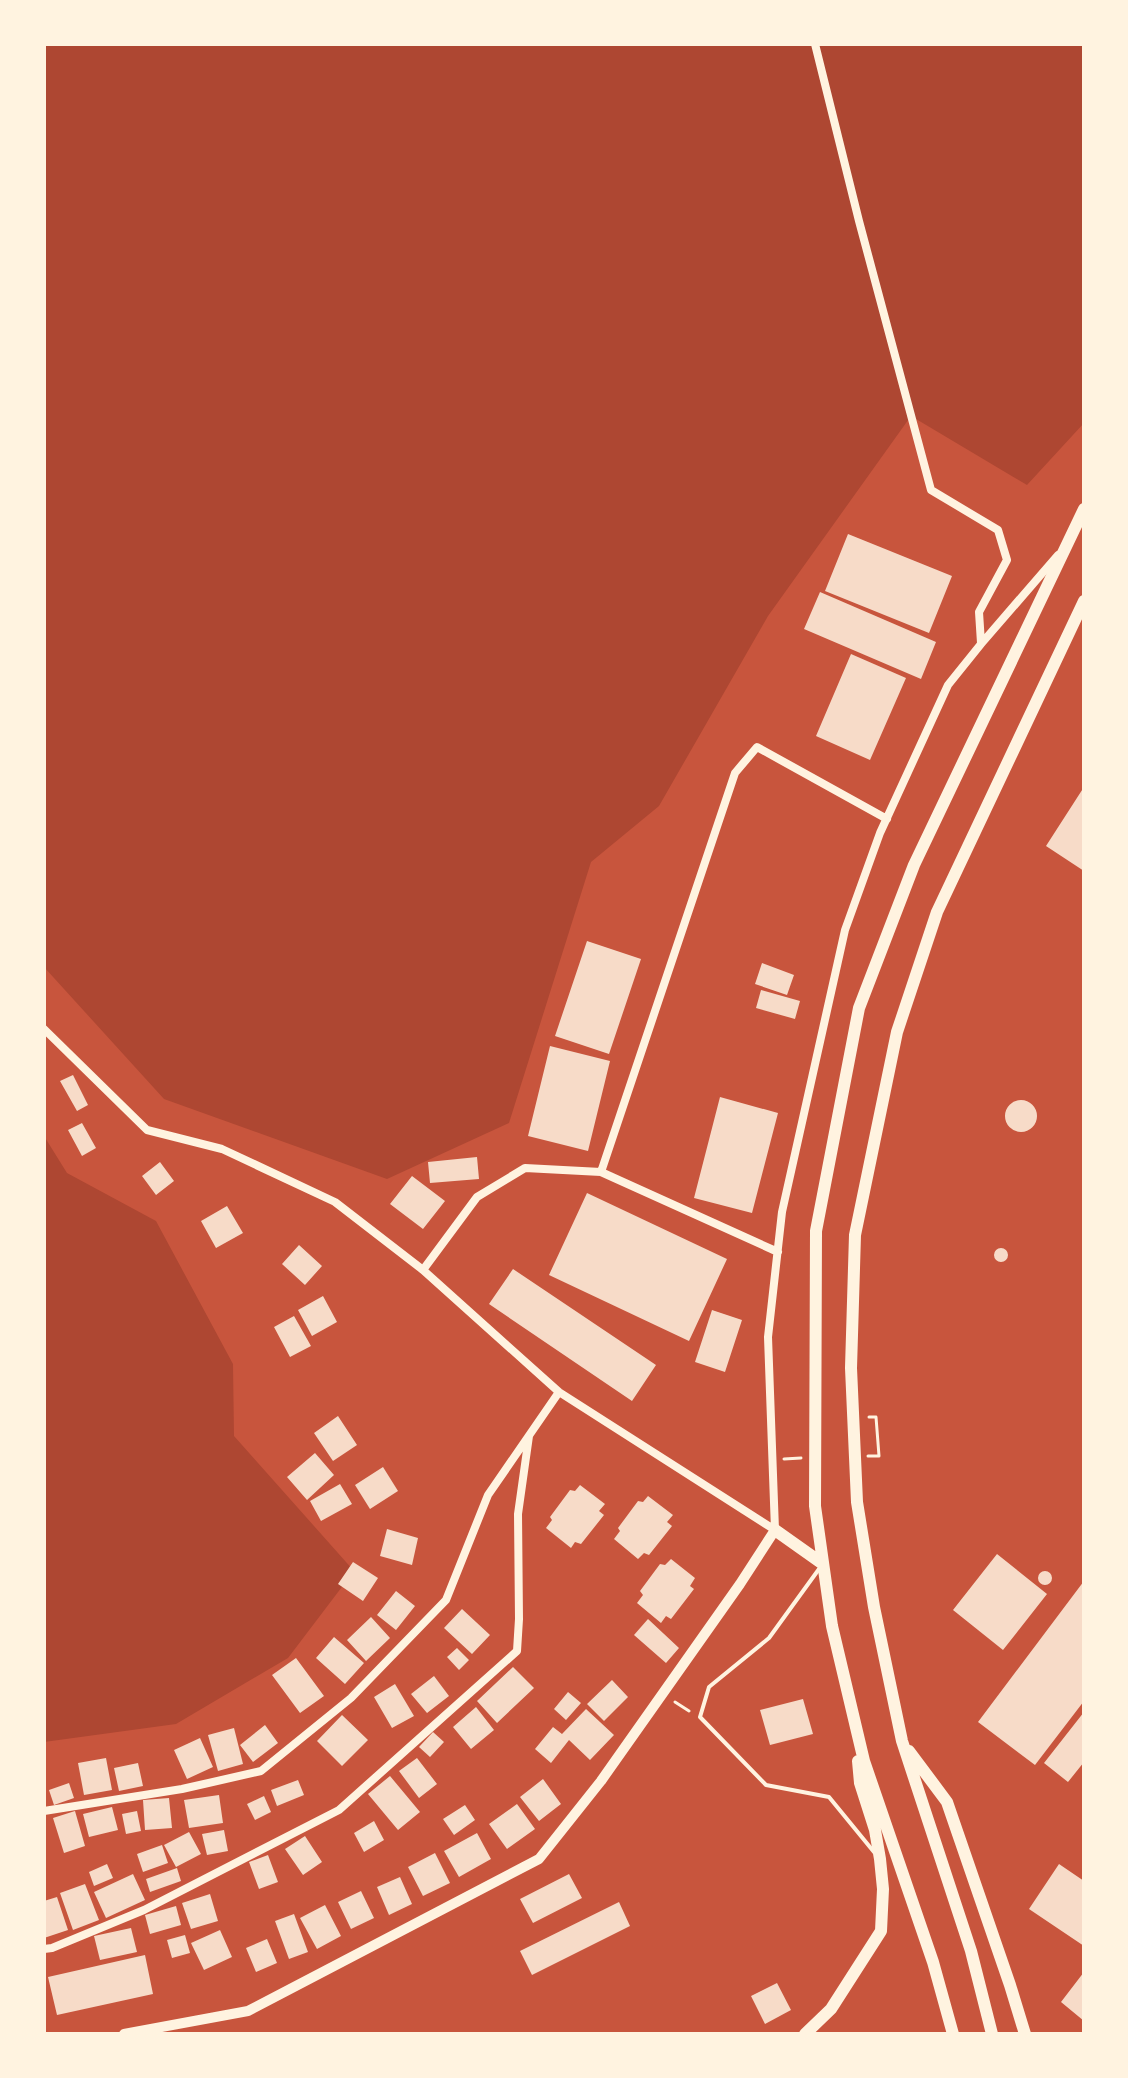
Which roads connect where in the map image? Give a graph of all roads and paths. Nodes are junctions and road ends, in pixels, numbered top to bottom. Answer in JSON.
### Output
{"nodes":[{"id":1,"x":815,"y":44,"type":"edge"},
{"id":2,"x":1084,"y":509,"type":"edge"},
{"id":3,"x":1064,"y":548,"type":"junction"},
{"id":4,"x":1084,"y":601,"type":"edge"},
{"id":5,"x":981,"y":644,"type":"junction"},
{"id":6,"x":887,"y":819,"type":"junction"},
{"id":7,"x":44,"y":1029,"type":"edge"},
{"id":8,"x":601,"y":1172,"type":"junction"},
{"id":9,"x":778,"y":1252,"type":"junction"},
{"id":10,"x":423,"y":1270,"type":"junction"},
{"id":11,"x":559,"y":1392,"type":"junction"},
{"id":12,"x":876,"y":1417,"type":"dead end"},
{"id":13,"x":529,"y":1436,"type":"junction"},
{"id":14,"x":863,"y":1456,"type":"dead end"},
{"id":15,"x":801,"y":1458,"type":"dead end"},
{"id":16,"x":786,"y":1459,"type":"dead end"},
{"id":17,"x":775,"y":1530,"type":"junction"},
{"id":18,"x":823,"y":1564,"type":"junction"},
{"id":19,"x":663,"y":1692,"type":"junction"},
{"id":20,"x":700,"y":1717,"type":"junction"},
{"id":21,"x":854,"y":1722,"type":"junction"},
{"id":22,"x":902,"y":1741,"type":"junction"},
{"id":23,"x":44,"y":1811,"type":"edge"},
{"id":24,"x":880,"y":1859,"type":"junction"},
{"id":25,"x":44,"y":1949,"type":"edge"},
{"id":26,"x":124,"y":2034,"type":"edge"},
{"id":27,"x":805,"y":2034,"type":"edge"},
{"id":28,"x":953,"y":2034,"type":"edge"},
{"id":29,"x":992,"y":2034,"type":"edge"},
{"id":30,"x":1025,"y":2034,"type":"edge"}],
"edges":[{"from":1,"to":5,"type":"street"},
{"from":2,"to":3,"type":"highway"},
{"from":3,"to":5,"type":"street"},
{"from":3,"to":18,"type":"highway"},
{"from":4,"to":22,"type":"highway"},
{"from":5,"to":6,"type":"street"},
{"from":6,"to":8,"type":"street"},
{"from":6,"to":9,"type":"street"},
{"from":7,"to":10,"type":"street"},
{"from":8,"to":9,"type":"street"},
{"from":8,"to":10,"type":"street"},
{"from":9,"to":17,"type":"street"},
{"from":10,"to":11,"type":"street"},
{"from":11,"to":13,"type":"street"},
{"from":11,"to":17,"type":"street"},
{"from":12,"to":14,"type":"path"},
{"from":13,"to":23,"type":"street"},
{"from":13,"to":25,"type":"street"},
{"from":15,"to":16,"type":"path"},
{"from":17,"to":18,"type":"highway"},
{"from":17,"to":19,"type":"street"},
{"from":18,"to":20,"type":"lane"},
{"from":18,"to":21,"type":"highway"},
{"from":19,"to":20,"type":"path"},
{"from":19,"to":26,"type":"street"},
{"from":20,"to":24,"type":"lane"},
{"from":21,"to":24,"type":"highway"},
{"from":21,"to":28,"type":"highway"},
{"from":22,"to":29,"type":"highway"},
{"from":22,"to":30,"type":"highway"},
{"from":24,"to":27,"type":"highway"}]}
